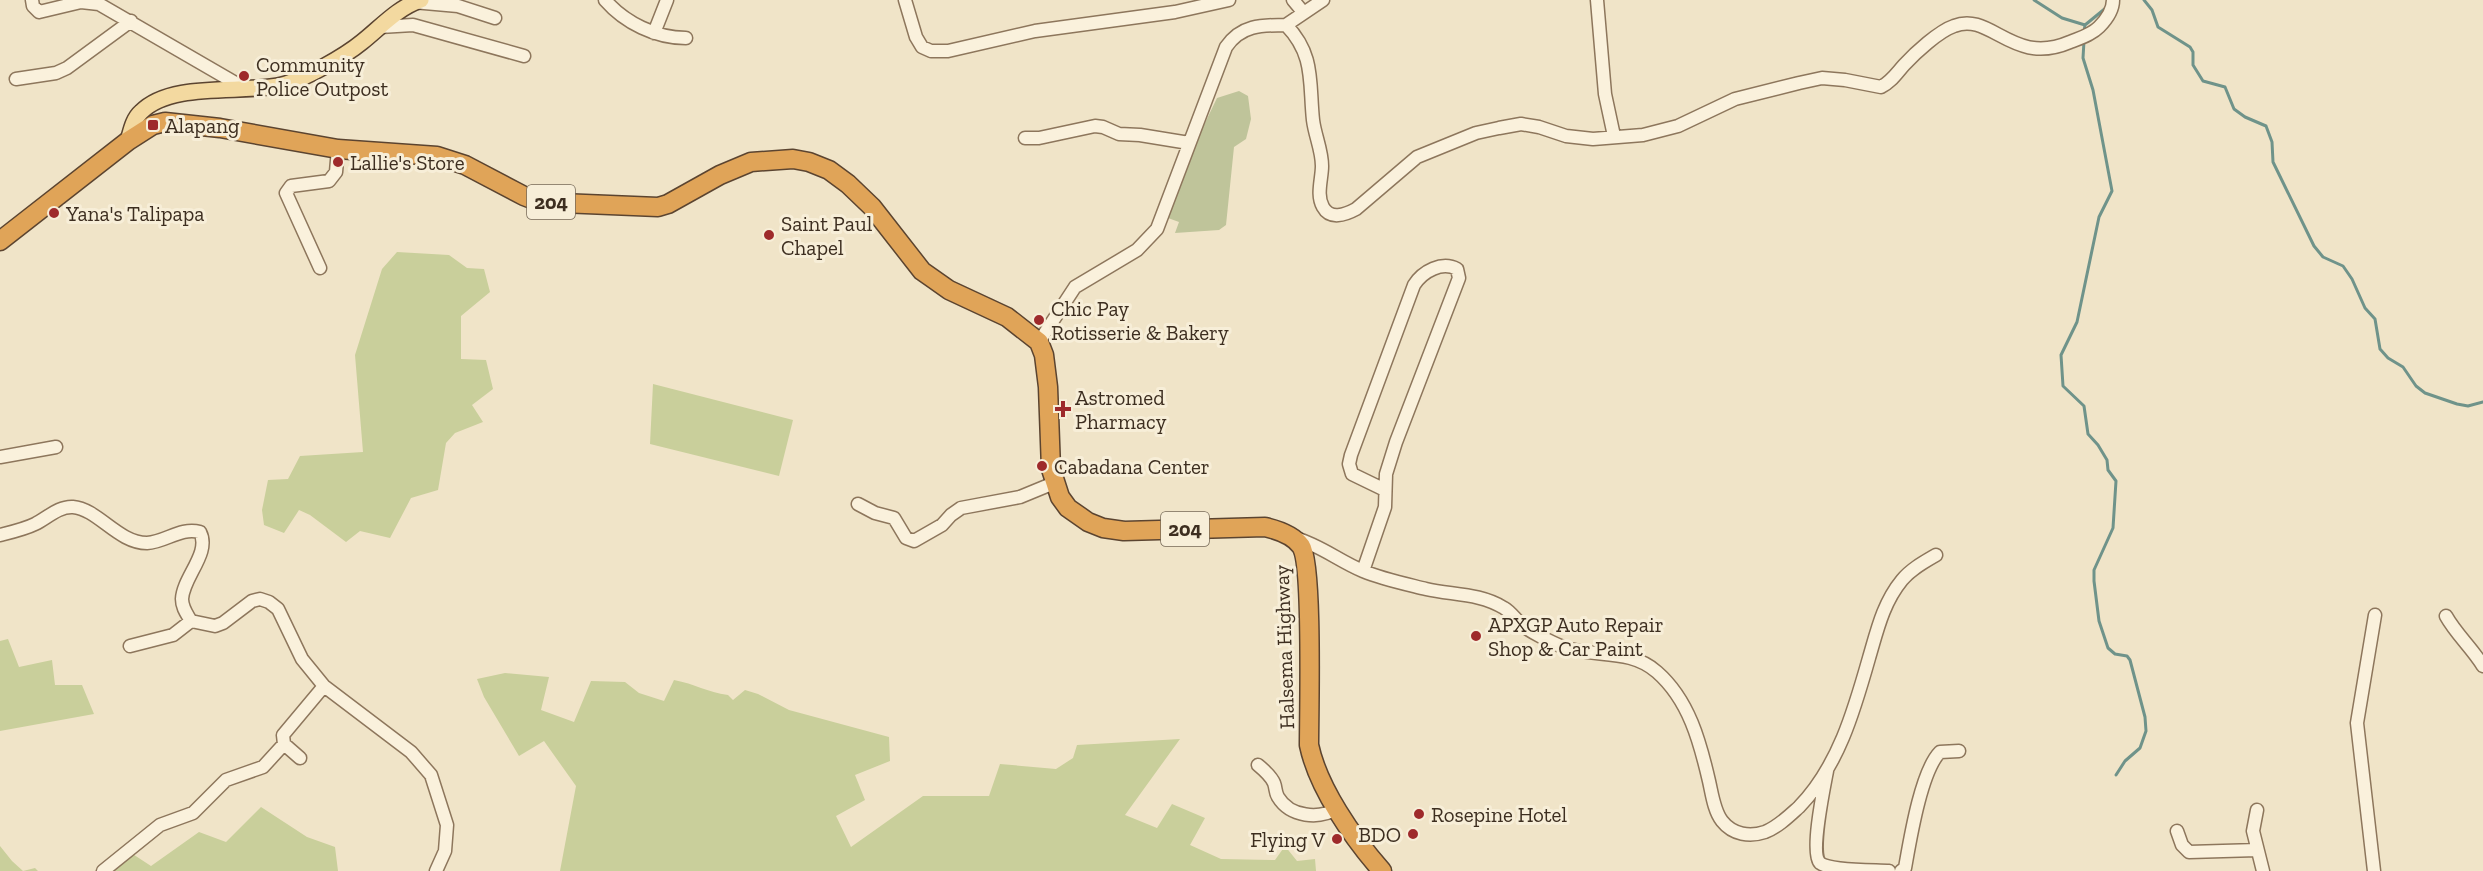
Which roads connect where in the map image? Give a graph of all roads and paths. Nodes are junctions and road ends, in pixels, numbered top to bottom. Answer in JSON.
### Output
{"nodes":[{"id":1,"x":32,"y":0,"type":"edge"},
{"id":2,"x":605,"y":0,"type":"edge"},
{"id":3,"x":667,"y":0,"type":"edge"},
{"id":4,"x":905,"y":0,"type":"edge"},
{"id":5,"x":1229,"y":0,"type":"edge"},
{"id":6,"x":1293,"y":0,"type":"edge"},
{"id":7,"x":1323,"y":0,"type":"edge"},
{"id":8,"x":1597,"y":0,"type":"edge"},
{"id":9,"x":417,"y":1,"type":"edge"},
{"id":10,"x":2113,"y":2,"type":"edge"},
{"id":11,"x":1303,"y":12,"type":"junction"},
{"id":12,"x":495,"y":18,"type":"dead end"},
{"id":13,"x":131,"y":21,"type":"junction"},
{"id":14,"x":1286,"y":25,"type":"junction"},
{"id":15,"x":379,"y":27,"type":"junction"},
{"id":16,"x":654,"y":33,"type":"junction"},
{"id":17,"x":686,"y":38,"type":"dead end"},
{"id":18,"x":524,"y":56,"type":"dead end"},
{"id":19,"x":16,"y":79,"type":"dead end"},
{"id":20,"x":244,"y":88,"type":"junction"},
{"id":21,"x":1614,"y":136,"type":"junction"},
{"id":22,"x":1025,"y":138,"type":"dead end"},
{"id":23,"x":128,"y":141,"type":"junction"},
{"id":24,"x":1189,"y":143,"type":"junction"},
{"id":25,"x":338,"y":150,"type":"junction"},
{"id":26,"x":0,"y":241,"type":"edge"},
{"id":27,"x":320,"y":268,"type":"dead end"},
{"id":28,"x":1039,"y":342,"type":"junction"},
{"id":29,"x":56,"y":447,"type":"dead end"},
{"id":30,"x":0,"y":457,"type":"edge"},
{"id":31,"x":1054,"y":483,"type":"junction"},
{"id":32,"x":1385,"y":490,"type":"junction"},
{"id":33,"x":858,"y":504,"type":"dead end"},
{"id":34,"x":0,"y":535,"type":"edge"},
{"id":35,"x":1292,"y":537,"type":"junction"},
{"id":36,"x":1936,"y":555,"type":"dead end"},
{"id":37,"x":1363,"y":571,"type":"junction"},
{"id":38,"x":2375,"y":615,"type":"dead end"},
{"id":39,"x":2446,"y":616,"type":"dead end"},
{"id":40,"x":191,"y":621,"type":"junction"},
{"id":41,"x":130,"y":646,"type":"dead end"},
{"id":42,"x":2483,"y":666,"type":"edge"},
{"id":43,"x":324,"y":686,"type":"junction"},
{"id":44,"x":284,"y":744,"type":"junction"},
{"id":45,"x":1959,"y":751,"type":"dead end"},
{"id":46,"x":300,"y":758,"type":"dead end"},
{"id":47,"x":1258,"y":765,"type":"dead end"},
{"id":48,"x":1827,"y":767,"type":"junction"},
{"id":49,"x":1824,"y":788,"type":"junction"},
{"id":50,"x":1809,"y":796,"type":"junction"},
{"id":51,"x":1338,"y":808,"type":"junction"},
{"id":52,"x":2257,"y":810,"type":"dead end"},
{"id":53,"x":2177,"y":831,"type":"dead end"},
{"id":54,"x":2257,"y":850,"type":"junction"},
{"id":55,"x":103,"y":871,"type":"edge"},
{"id":56,"x":436,"y":871,"type":"edge"},
{"id":57,"x":1382,"y":871,"type":"edge"},
{"id":58,"x":1889,"y":871,"type":"edge"},
{"id":59,"x":1901,"y":871,"type":"edge"},
{"id":60,"x":2263,"y":871,"type":"edge"},
{"id":61,"x":2374,"y":871,"type":"edge"}],
"edges":[{"from":1,"to":13,"type":"street"},
{"from":2,"to":16,"type":"street"},
{"from":3,"to":16,"type":"street"},
{"from":4,"to":5,"type":"street"},
{"from":6,"to":11,"type":"street"},
{"from":7,"to":11,"type":"street"},
{"from":8,"to":21,"type":"street"},
{"from":9,"to":12,"type":"street"},
{"from":9,"to":15,"type":"main road"},
{"from":10,"to":21,"type":"street"},
{"from":11,"to":14,"type":"street"},
{"from":13,"to":19,"type":"street"},
{"from":13,"to":20,"type":"street"},
{"from":14,"to":21,"type":"street"},
{"from":14,"to":24,"type":"street"},
{"from":15,"to":18,"type":"street"},
{"from":15,"to":20,"type":"main road"},
{"from":16,"to":17,"type":"street"},
{"from":20,"to":23,"type":"main road"},
{"from":22,"to":24,"type":"street"},
{"from":23,"to":25,"type":"highway","number":"204"},
{"from":23,"to":26,"type":"highway","number":"204"},
{"from":24,"to":28,"type":"street"},
{"from":25,"to":27,"type":"street"},
{"from":25,"to":28,"type":"highway","number":"204"},
{"from":28,"to":31,"type":"highway","name":"Halsema Highway","number":"204"},
{"from":29,"to":30,"type":"street"},
{"from":31,"to":33,"type":"street"},
{"from":31,"to":35,"type":"highway","name":"Halsema Highway","number":"204"},
{"from":32,"to":32,"type":"street"},
{"from":32,"to":37,"type":"street"},
{"from":34,"to":40,"type":"street"},
{"from":35,"to":37,"type":"street"},
{"from":35,"to":51,"type":"highway","name":"Halsema Highway"},
{"from":36,"to":48,"type":"street"},
{"from":37,"to":50,"type":"street"},
{"from":38,"to":61,"type":"street"},
{"from":39,"to":42,"type":"street"},
{"from":40,"to":41,"type":"street"},
{"from":40,"to":43,"type":"street"},
{"from":43,"to":44,"type":"street"},
{"from":43,"to":56,"type":"street"},
{"from":44,"to":46,"type":"street"},
{"from":44,"to":55,"type":"street"},
{"from":45,"to":59,"type":"street"},
{"from":47,"to":51,"type":"street"},
{"from":48,"to":49,"type":"street"},
{"from":48,"to":50,"type":"street"},
{"from":49,"to":50,"type":"street"},
{"from":49,"to":58,"type":"street"},
{"from":51,"to":57,"type":"highway","name":"Halsema Highway"},
{"from":52,"to":54,"type":"street"},
{"from":53,"to":54,"type":"street"},
{"from":54,"to":60,"type":"street"}]}
